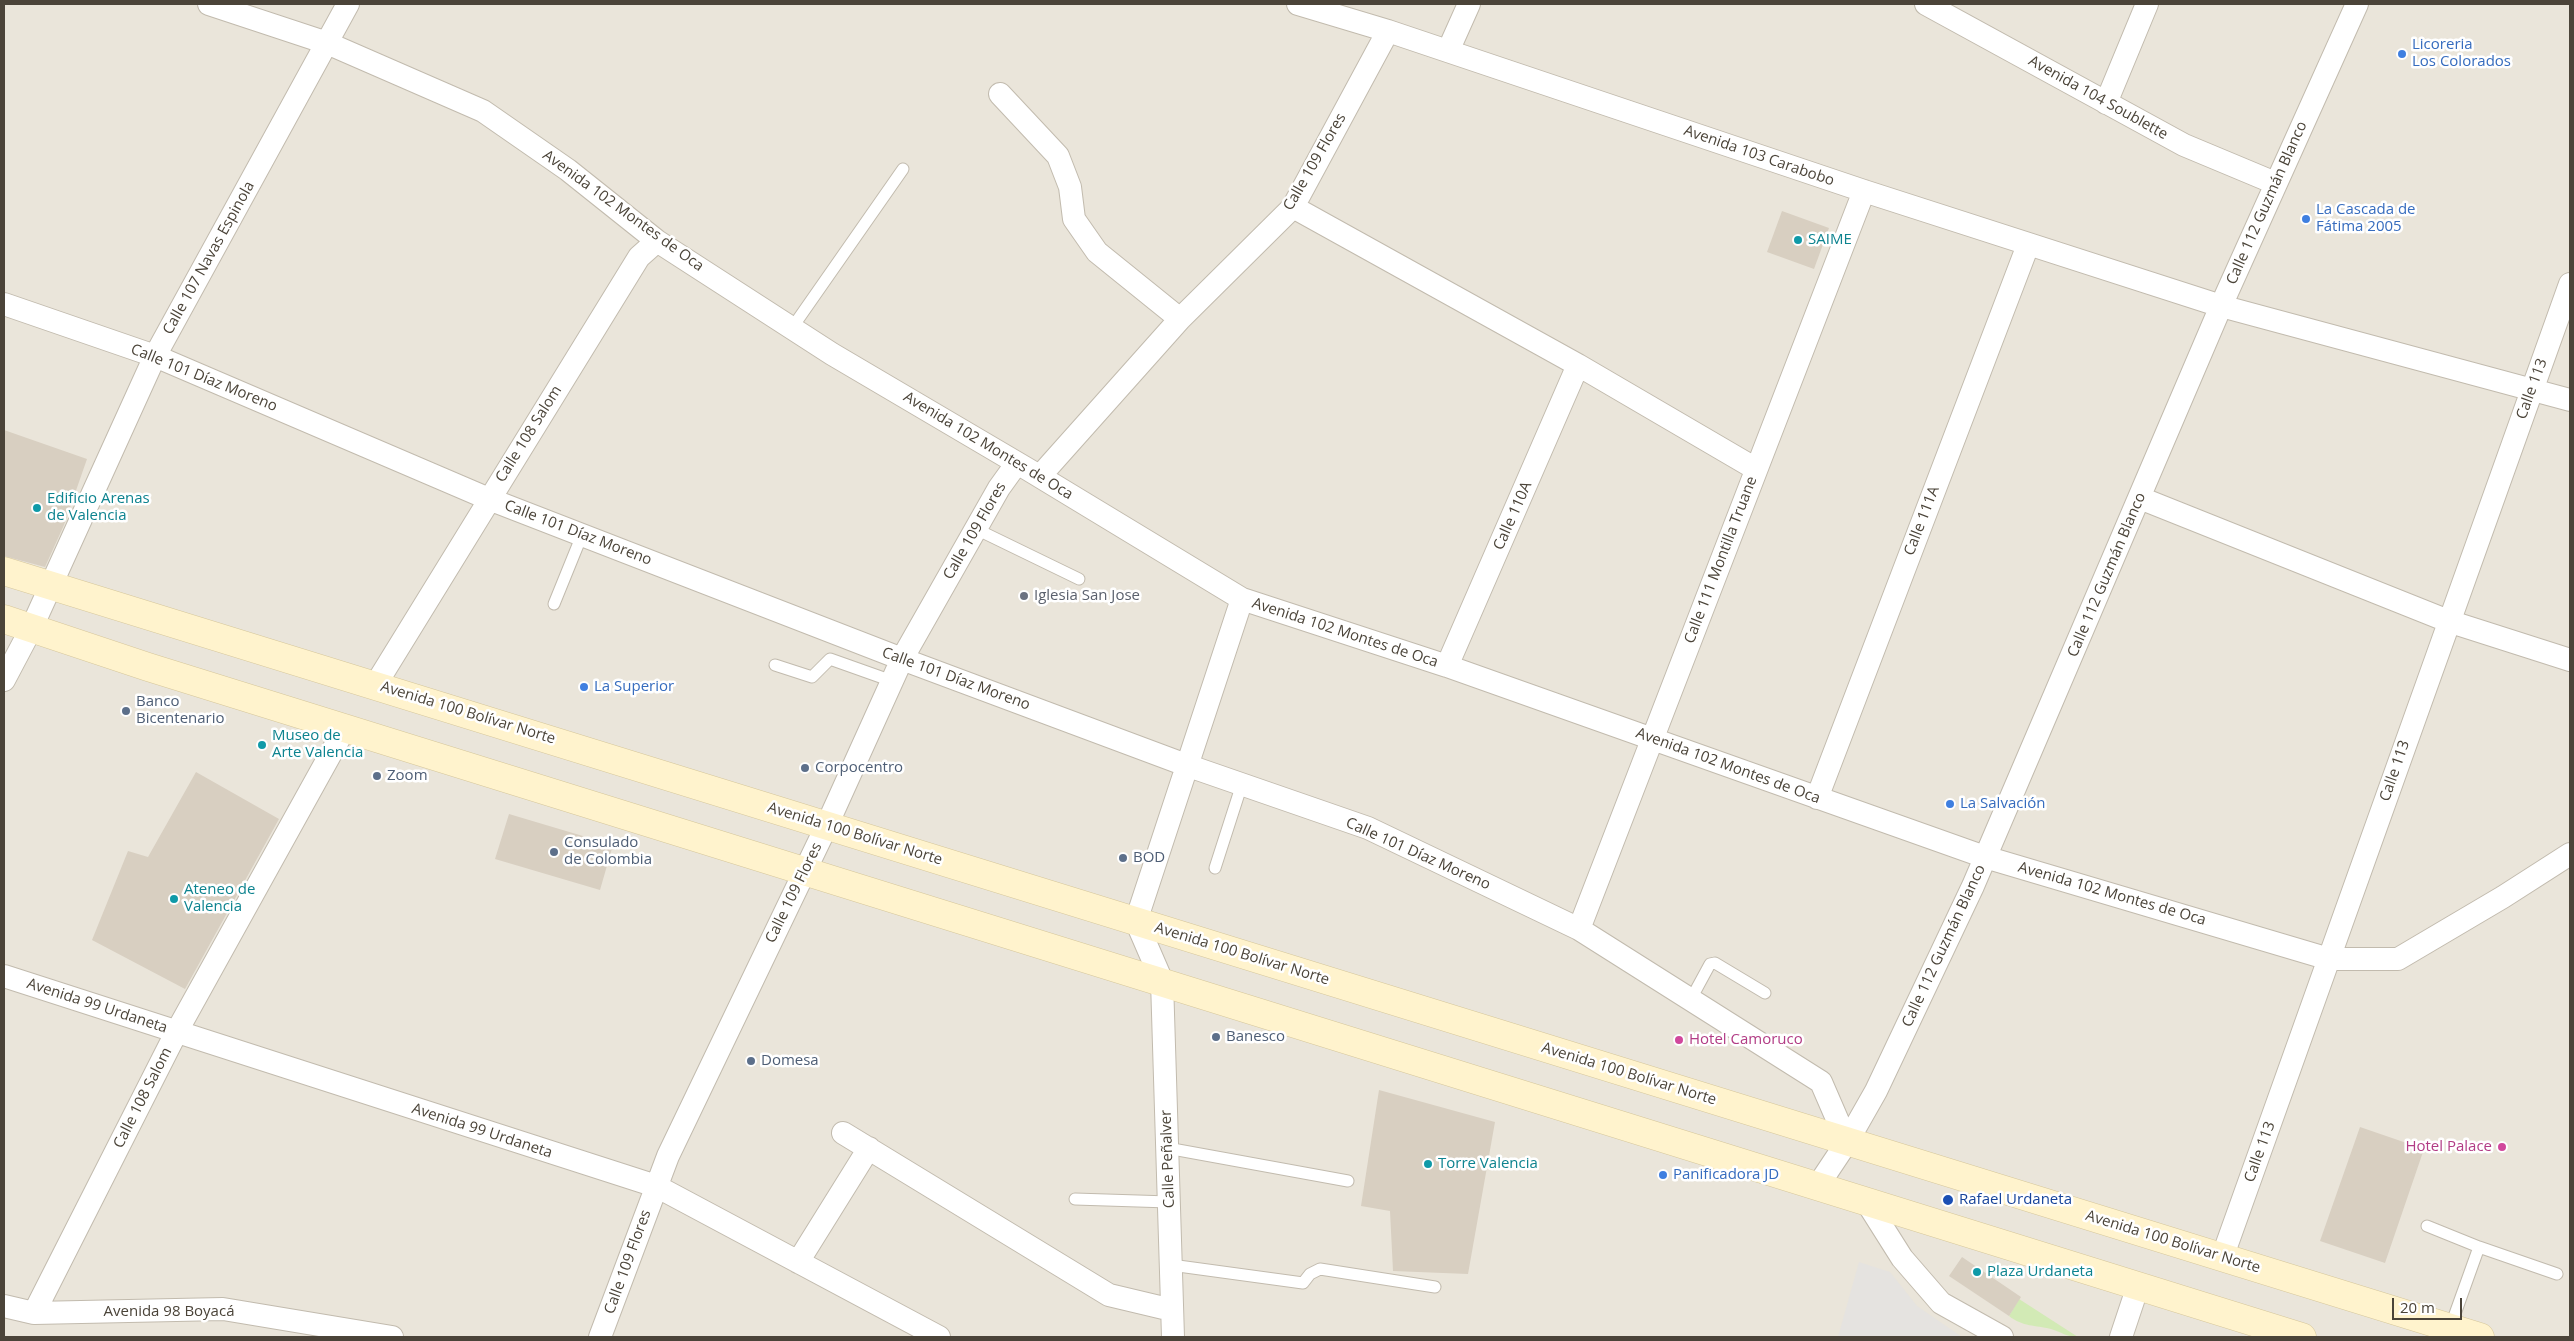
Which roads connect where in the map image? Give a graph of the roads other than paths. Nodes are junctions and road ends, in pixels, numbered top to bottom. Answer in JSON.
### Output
{"nodes":[{"id":1,"x":209,"y":4,"type":"edge"},
{"id":2,"x":348,"y":4,"type":"edge"},
{"id":3,"x":1298,"y":4,"type":"edge"},
{"id":4,"x":1469,"y":4,"type":"edge"},
{"id":5,"x":1926,"y":4,"type":"edge"},
{"id":6,"x":2147,"y":4,"type":"edge"},
{"id":7,"x":2357,"y":4,"type":"edge"},
{"id":8,"x":1388,"y":31,"type":"junction"},
{"id":9,"x":327,"y":43,"type":"junction"},
{"id":10,"x":1448,"y":51,"type":"junction"},
{"id":11,"x":1000,"y":94,"type":"dead end"},
{"id":12,"x":2106,"y":103,"type":"junction"},
{"id":13,"x":903,"y":169,"type":"dead end"},
{"id":14,"x":2275,"y":183,"type":"junction"},
{"id":15,"x":1864,"y":191,"type":"junction"},
{"id":16,"x":1293,"y":207,"type":"junction"},
{"id":17,"x":657,"y":241,"type":"junction"},
{"id":18,"x":2028,"y":245,"type":"junction"},
{"id":19,"x":2570,"y":284,"type":"edge"},
{"id":20,"x":4,"y":304,"type":"edge"},
{"id":21,"x":2221,"y":306,"type":"junction"},
{"id":22,"x":1180,"y":319,"type":"junction"},
{"id":23,"x":792,"y":328,"type":"junction"},
{"id":24,"x":155,"y":356,"type":"junction"},
{"id":25,"x":1578,"y":365,"type":"junction"},
{"id":26,"x":2532,"y":389,"type":"junction"},
{"id":27,"x":2570,"y":400,"type":"edge"},
{"id":28,"x":1017,"y":463,"type":"junction"},
{"id":29,"x":1756,"y":469,"type":"junction"},
{"id":30,"x":1040,"y":476,"type":"junction"},
{"id":31,"x":2140,"y":498,"type":"junction"},
{"id":32,"x":488,"y":499,"type":"junction"},
{"id":33,"x":976,"y":530,"type":"junction"},
{"id":34,"x":582,"y":535,"type":"junction"},
{"id":35,"x":4,"y":571,"type":"edge"},
{"id":36,"x":1079,"y":579,"type":"dead end"},
{"id":37,"x":50,"y":586,"type":"junction"},
{"id":38,"x":1242,"y":600,"type":"junction"},
{"id":39,"x":554,"y":604,"type":"dead end"},
{"id":40,"x":4,"y":618,"type":"edge"},
{"id":41,"x":2448,"y":621,"type":"junction"},
{"id":42,"x":32,"y":627,"type":"junction"},
{"id":43,"x":902,"y":659,"type":"junction"},
{"id":44,"x":2570,"y":660,"type":"edge"},
{"id":45,"x":775,"y":665,"type":"dead end"},
{"id":46,"x":1447,"y":666,"type":"junction"},
{"id":47,"x":4,"y":680,"type":"edge"},
{"id":48,"x":892,"y":681,"type":"junction"},
{"id":49,"x":376,"y":684,"type":"junction"},
{"id":50,"x":345,"y":728,"type":"junction"},
{"id":51,"x":1652,"y":739,"type":"junction"},
{"id":52,"x":1186,"y":765,"type":"junction"},
{"id":53,"x":1242,"y":784,"type":"junction"},
{"id":54,"x":1817,"y":798,"type":"junction"},
{"id":55,"x":827,"y":825,"type":"junction"},
{"id":56,"x":2570,"y":854,"type":"edge"},
{"id":57,"x":1985,"y":857,"type":"junction"},
{"id":58,"x":1215,"y":868,"type":"dead end"},
{"id":59,"x":804,"y":871,"type":"junction"},
{"id":60,"x":1136,"y":921,"type":"junction"},
{"id":61,"x":1579,"y":929,"type":"junction"},
{"id":62,"x":2329,"y":958,"type":"junction"},
{"id":63,"x":4,"y":976,"type":"edge"},
{"id":64,"x":1162,"y":981,"type":"junction"},
{"id":65,"x":1765,"y":993,"type":"dead end"},
{"id":66,"x":1691,"y":999,"type":"junction"},
{"id":67,"x":177,"y":1031,"type":"junction"},
{"id":68,"x":843,"y":1133,"type":"dead end"},
{"id":69,"x":1847,"y":1142,"type":"junction"},
{"id":70,"x":869,"y":1148,"type":"junction"},
{"id":71,"x":1167,"y":1148,"type":"junction"},
{"id":72,"x":1348,"y":1181,"type":"dead end"},
{"id":73,"x":656,"y":1186,"type":"junction"},
{"id":74,"x":1817,"y":1187,"type":"junction"},
{"id":75,"x":1075,"y":1199,"type":"dead end"},
{"id":76,"x":1866,"y":1201,"type":"junction"},
{"id":77,"x":1169,"y":1202,"type":"junction"},
{"id":78,"x":2427,"y":1226,"type":"dead end"},
{"id":79,"x":2479,"y":1247,"type":"junction"},
{"id":80,"x":2222,"y":1258,"type":"junction"},
{"id":81,"x":798,"y":1262,"type":"junction"},
{"id":82,"x":1171,"y":1265,"type":"junction"},
{"id":83,"x":2557,"y":1274,"type":"dead end"},
{"id":84,"x":2138,"y":1286,"type":"junction"},
{"id":85,"x":1435,"y":1287,"type":"dead end"},
{"id":86,"x":4,"y":1306,"type":"edge"},
{"id":87,"x":1172,"y":1310,"type":"junction"},
{"id":88,"x":34,"y":1312,"type":"junction"},
{"id":89,"x":2450,"y":1328,"type":"junction"},
{"id":90,"x":392,"y":1337,"type":"edge"},
{"id":91,"x":600,"y":1337,"type":"edge"},
{"id":92,"x":939,"y":1337,"type":"edge"},
{"id":93,"x":1173,"y":1337,"type":"edge"},
{"id":94,"x":2002,"y":1337,"type":"edge"},
{"id":95,"x":2122,"y":1337,"type":"edge"},
{"id":96,"x":2302,"y":1337,"type":"edge"},
{"id":97,"x":2480,"y":1337,"type":"edge"}],
"edges":[{"from":1,"to":9,"type":"street","name":"Avenida 102 Montes de Oca"},
{"from":2,"to":9,"type":"street","name":"Calle 107 Navas Espinola"},
{"from":3,"to":8,"type":"street","name":"Avenida 103 Carabobo"},
{"from":4,"to":10,"type":"street"},
{"from":5,"to":12,"type":"street","name":"Avenida 104 Soublette"},
{"from":6,"to":12,"type":"street"},
{"from":7,"to":14,"type":"street","name":"Calle 112 Guzmán Blanco"},
{"from":8,"to":10,"type":"street","name":"Avenida 103 Carabobo"},
{"from":8,"to":16,"type":"street","name":"Calle 109 Flores"},
{"from":9,"to":17,"type":"street","name":"Avenida 102 Montes de Oca"},
{"from":9,"to":24,"type":"street","name":"Calle 107 Navas Espinola"},
{"from":10,"to":15,"type":"street","name":"Avenida 103 Carabobo"},
{"from":11,"to":22,"type":"street"},
{"from":12,"to":14,"type":"street","name":"Avenida 104 Soublette"},
{"from":13,"to":23,"type":"lane"},
{"from":14,"to":21,"type":"street","name":"Calle 112 Guzmán Blanco"},
{"from":15,"to":18,"type":"street","name":"Avenida 103 Carabobo"},
{"from":15,"to":29,"type":"street","name":"Calle 111 Montilla Truane"},
{"from":16,"to":22,"type":"street","name":"Calle 109 Flores"},
{"from":16,"to":25,"type":"street"},
{"from":17,"to":23,"type":"street","name":"Avenida 102 Montes de Oca"},
{"from":17,"to":32,"type":"street","name":"Calle 108 Salom"},
{"from":18,"to":21,"type":"street","name":"Avenida 103 Carabobo"},
{"from":18,"to":54,"type":"street","name":"Calle 111A"},
{"from":19,"to":26,"type":"street","name":"Calle 113"},
{"from":20,"to":24,"type":"street","name":"Calle 101 Díaz Moreno"},
{"from":21,"to":26,"type":"street","name":"Avenida 103 Carabobo"},
{"from":21,"to":31,"type":"street","name":"Calle 112 Guzmán Blanco"},
{"from":22,"to":30,"type":"street","name":"Calle 109 Flores"},
{"from":23,"to":28,"type":"street","name":"Avenida 102 Montes de Oca"},
{"from":24,"to":32,"type":"street","name":"Calle 101 Díaz Moreno"},
{"from":24,"to":37,"type":"street","name":"Calle 107 Navas Espinola"},
{"from":25,"to":29,"type":"street"},
{"from":25,"to":46,"type":"street","name":"Calle 110A"},
{"from":26,"to":27,"type":"street","name":"Avenida 103 Carabobo"},
{"from":26,"to":41,"type":"street","name":"Calle 113"},
{"from":28,"to":30,"type":"street","name":"Avenida 102 Montes de Oca"},
{"from":28,"to":33,"type":"street","name":"Calle 109 Flores"},
{"from":29,"to":51,"type":"street","name":"Calle 111 Montilla Truane"},
{"from":30,"to":38,"type":"street","name":"Avenida 102 Montes de Oca"},
{"from":31,"to":41,"type":"street"},
{"from":31,"to":57,"type":"street","name":"Calle 112 Guzmán Blanco"},
{"from":32,"to":34,"type":"street","name":"Calle 101 Díaz Moreno"},
{"from":32,"to":49,"type":"street","name":"Calle 108 Salom"},
{"from":33,"to":36,"type":"lane"},
{"from":33,"to":43,"type":"street","name":"Calle 109 Flores"},
{"from":34,"to":39,"type":"lane"},
{"from":34,"to":43,"type":"street","name":"Calle 101 Díaz Moreno"},
{"from":35,"to":37,"type":"main road","name":"Avenida 100 Bolívar Norte"},
{"from":37,"to":42,"type":"street","name":"Calle 107 Navas Espinola"},
{"from":37,"to":49,"type":"main road","name":"Avenida 100 Bolívar Norte"},
{"from":38,"to":46,"type":"street","name":"Avenida 102 Montes de Oca"},
{"from":38,"to":52,"type":"street"},
{"from":40,"to":42,"type":"main road"},
{"from":41,"to":44,"type":"street"},
{"from":41,"to":62,"type":"street","name":"Calle 113"},
{"from":42,"to":47,"type":"street","name":"Calle 107 Navas Espinola"},
{"from":42,"to":50,"type":"main road"},
{"from":43,"to":48,"type":"street","name":"Calle 109 Flores"},
{"from":43,"to":52,"type":"street","name":"Calle 101 Díaz Moreno"},
{"from":45,"to":48,"type":"lane"},
{"from":46,"to":51,"type":"street","name":"Avenida 102 Montes de Oca"},
{"from":48,"to":55,"type":"street","name":"Calle 109 Flores"},
{"from":49,"to":55,"type":"main road","name":"Avenida 100 Bolívar Norte"},
{"from":50,"to":59,"type":"main road"},
{"from":50,"to":67,"type":"street","name":"Calle 108 Salom"},
{"from":51,"to":54,"type":"street","name":"Avenida 102 Montes de Oca"},
{"from":51,"to":61,"type":"street","name":"Calle 111 Montilla Truane"},
{"from":52,"to":53,"type":"street","name":"Calle 101 Díaz Moreno"},
{"from":52,"to":60,"type":"street"},
{"from":53,"to":58,"type":"lane"},
{"from":53,"to":61,"type":"street","name":"Calle 101 Díaz Moreno"},
{"from":54,"to":57,"type":"street","name":"Avenida 102 Montes de Oca"},
{"from":55,"to":59,"type":"street","name":"Calle 109 Flores"},
{"from":55,"to":60,"type":"main road","name":"Avenida 100 Bolívar Norte"},
{"from":56,"to":62,"type":"street","name":"Avenida 102 Montes de Oca"},
{"from":57,"to":62,"type":"street","name":"Avenida 102 Montes de Oca"},
{"from":57,"to":69,"type":"street","name":"Calle 112 Guzmán Blanco"},
{"from":59,"to":64,"type":"main road"},
{"from":59,"to":73,"type":"street","name":"Calle 109 Flores"},
{"from":60,"to":64,"type":"street"},
{"from":60,"to":69,"type":"main road","name":"Avenida 100 Bolívar Norte"},
{"from":61,"to":66,"type":"street","name":"Calle 101 Díaz Moreno"},
{"from":62,"to":80,"type":"street","name":"Calle 113"},
{"from":63,"to":67,"type":"street","name":"Avenida 99 Urdaneta"},
{"from":64,"to":71,"type":"street","name":"Calle Peñalver"},
{"from":64,"to":74,"type":"main road"},
{"from":65,"to":66,"type":"lane"},
{"from":66,"to":69,"type":"street","name":"Calle 101 Díaz Moreno"},
{"from":67,"to":73,"type":"street","name":"Avenida 99 Urdaneta"},
{"from":67,"to":88,"type":"street","name":"Calle 108 Salom"},
{"from":68,"to":70,"type":"street"},
{"from":69,"to":74,"type":"street","name":"Calle 112 Guzmán Blanco"},
{"from":69,"to":80,"type":"main road","name":"Avenida 100 Bolívar Norte"},
{"from":70,"to":81,"type":"street"},
{"from":70,"to":87,"type":"street"},
{"from":71,"to":72,"type":"lane"},
{"from":71,"to":77,"type":"street","name":"Calle Peñalver"},
{"from":73,"to":81,"type":"street","name":"Avenida 99 Urdaneta"},
{"from":73,"to":91,"type":"street","name":"Calle 109 Flores"},
{"from":74,"to":76,"type":"main road"},
{"from":75,"to":77,"type":"lane"},
{"from":76,"to":84,"type":"main road"},
{"from":76,"to":94,"type":"street"},
{"from":77,"to":82,"type":"street","name":"Calle Peñalver"},
{"from":78,"to":79,"type":"lane"},
{"from":79,"to":83,"type":"lane"},
{"from":79,"to":89,"type":"lane"},
{"from":80,"to":89,"type":"main road","name":"Avenida 100 Bolívar Norte"},
{"from":81,"to":92,"type":"street","name":"Avenida 99 Urdaneta"},
{"from":82,"to":85,"type":"lane"},
{"from":82,"to":87,"type":"street","name":"Calle Peñalver"},
{"from":84,"to":95,"type":"street"},
{"from":84,"to":96,"type":"main road"},
{"from":86,"to":88,"type":"street","name":"Avenida 98 Boyacá"},
{"from":87,"to":93,"type":"street","name":"Calle Peñalver"},
{"from":88,"to":90,"type":"street","name":"Avenida 98 Boyacá"},
{"from":89,"to":97,"type":"main road","name":"Avenida 100 Bolívar Norte"}]}
